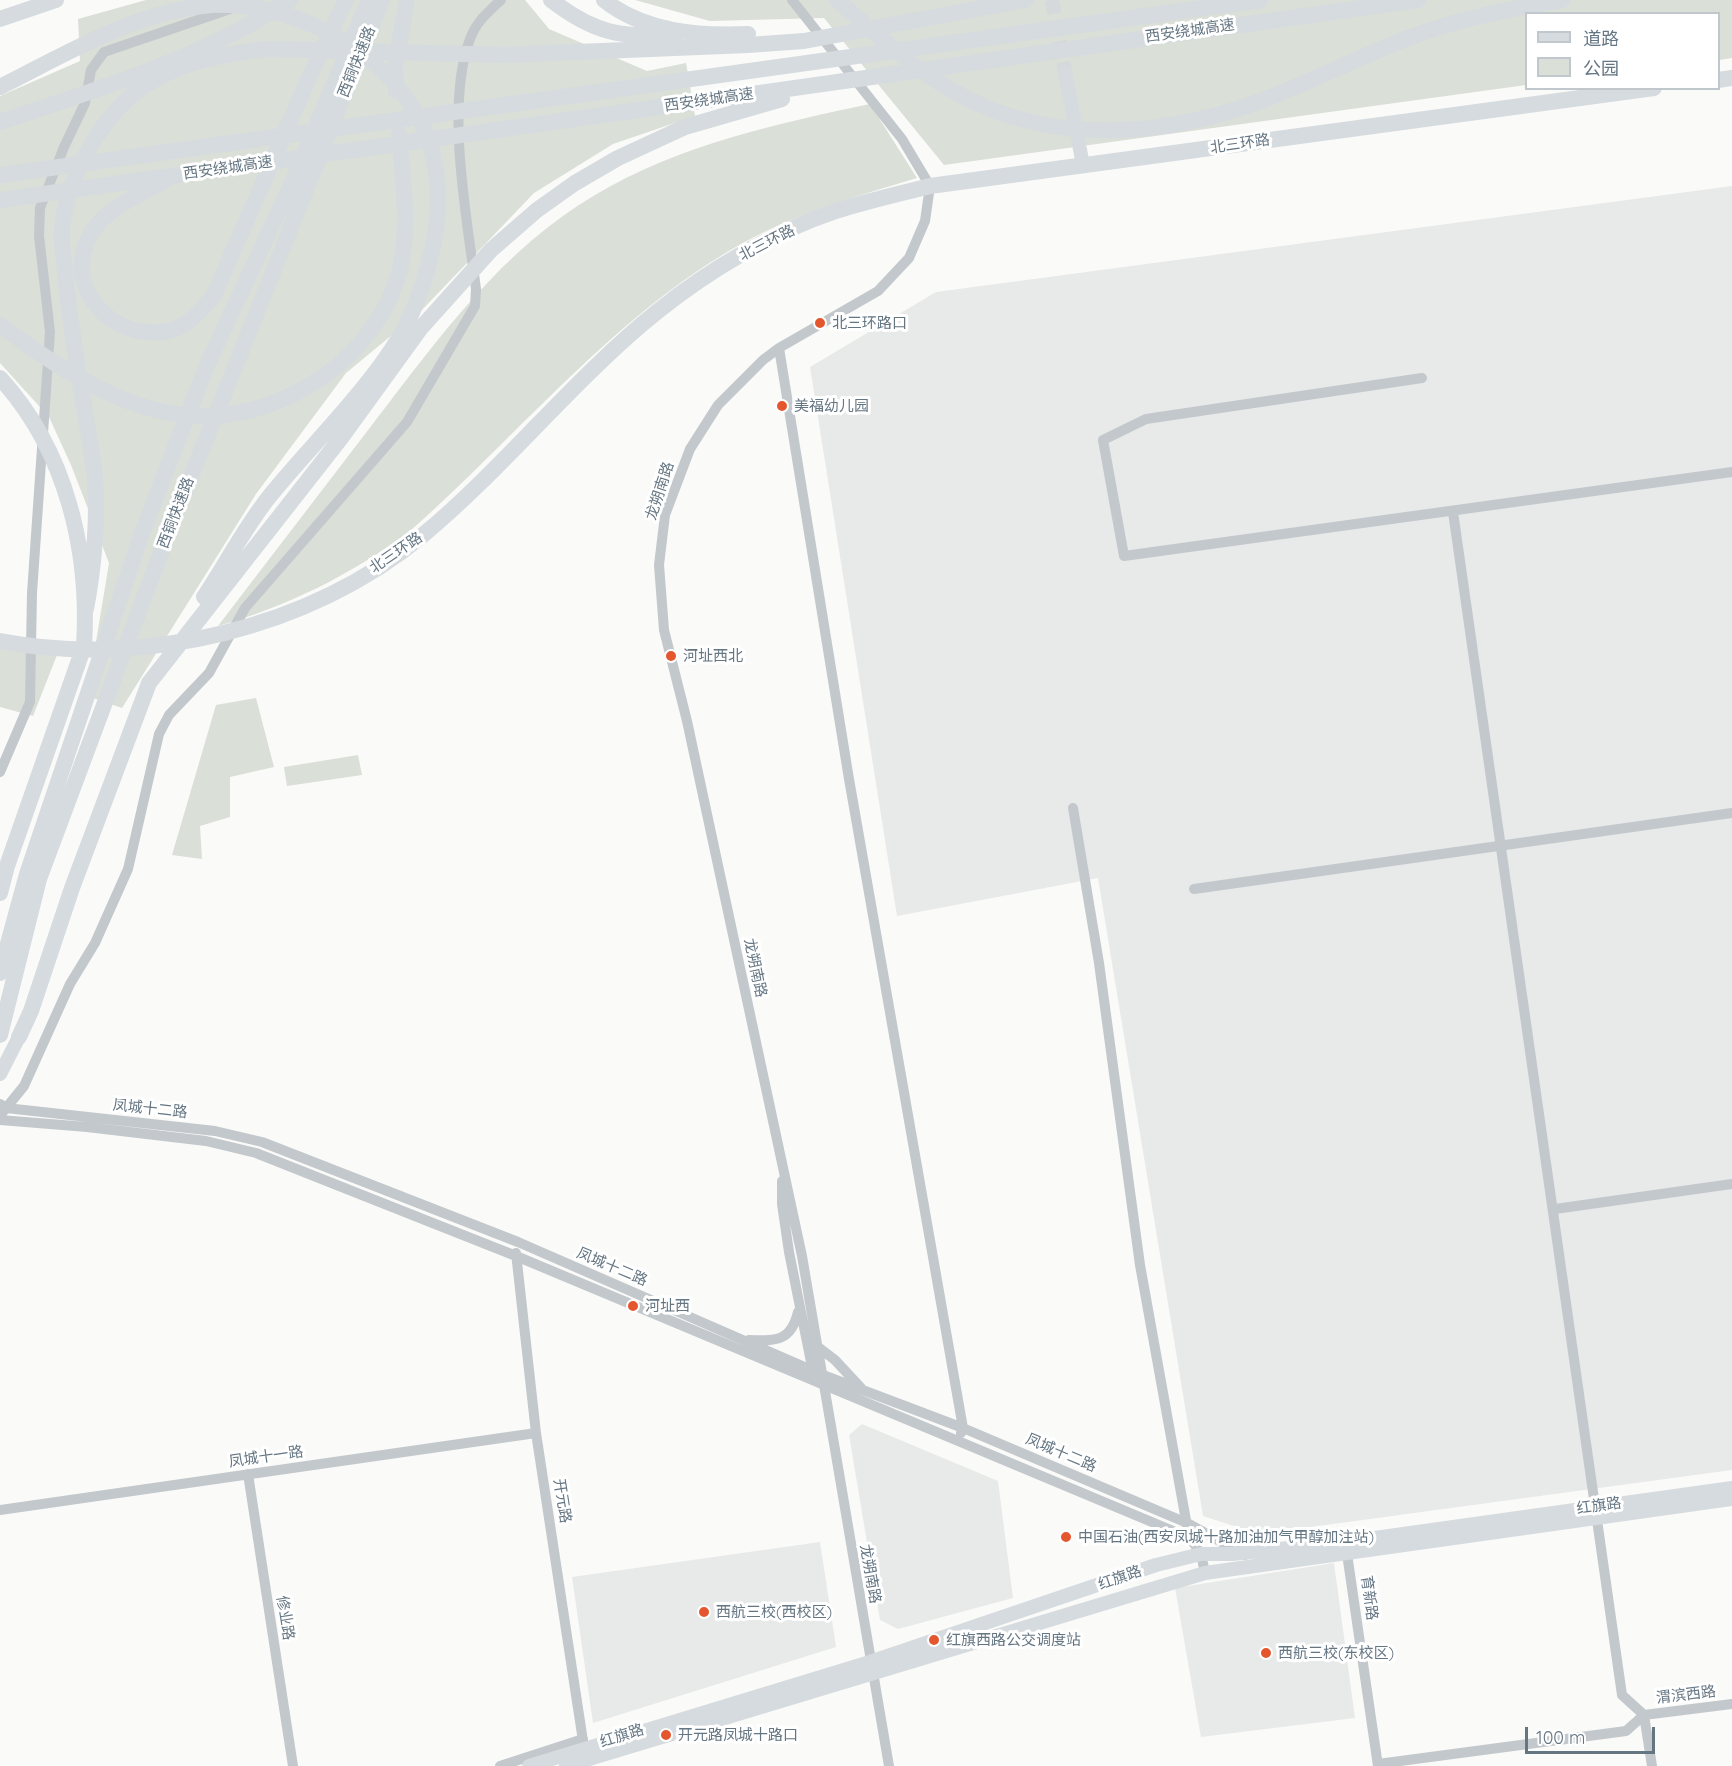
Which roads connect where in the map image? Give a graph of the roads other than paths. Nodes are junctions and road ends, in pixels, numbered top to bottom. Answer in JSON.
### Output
{"nodes":[{"id":1,"x":56,"y":0,"type":"edge"},
{"id":2,"x":243,"y":0,"type":"edge"},
{"id":3,"x":290,"y":0,"type":"edge"},
{"id":4,"x":346,"y":0,"type":"edge"},
{"id":5,"x":369,"y":0,"type":"edge"},
{"id":6,"x":382,"y":0,"type":"edge"},
{"id":7,"x":407,"y":0,"type":"edge"},
{"id":8,"x":501,"y":0,"type":"edge"},
{"id":9,"x":551,"y":0,"type":"edge"},
{"id":10,"x":604,"y":0,"type":"edge"},
{"id":11,"x":792,"y":0,"type":"edge"},
{"id":12,"x":837,"y":0,"type":"edge"},
{"id":13,"x":1260,"y":0,"type":"edge"},
{"id":14,"x":1418,"y":0,"type":"edge"},
{"id":15,"x":1562,"y":0,"type":"edge"},
{"id":16,"x":1023,"y":1,"type":"edge"},
{"id":17,"x":26,"y":5,"type":"edge"},
{"id":18,"x":0,"y":19,"type":"edge"},
{"id":19,"x":709,"y":36,"type":"junction"},
{"id":20,"x":801,"y":37,"type":"junction"},
{"id":21,"x":1065,"y":72,"type":"tunnel mouth"},
{"id":22,"x":864,"y":78,"type":"junction"},
{"id":23,"x":0,"y":87,"type":"edge"},
{"id":24,"x":1639,"y":90,"type":"edge"},
{"id":25,"x":0,"y":122,"type":"edge"},
{"id":26,"x":1083,"y":165,"type":"junction"},
{"id":27,"x":0,"y":175,"type":"edge"},
{"id":28,"x":175,"y":176,"type":"junction"},
{"id":29,"x":930,"y":186,"type":"junction"},
{"id":30,"x":0,"y":200,"type":"edge"},
{"id":31,"x":0,"y":325,"type":"edge"},
{"id":32,"x":779,"y":348,"type":"junction"},
{"id":33,"x":0,"y":378,"type":"edge"},
{"id":34,"x":1422,"y":378,"type":"dead end"},
{"id":35,"x":1732,"y":472,"type":"edge"},
{"id":36,"x":1453,"y":512,"type":"junction"},
{"id":37,"x":86,"y":609,"type":"junction"},
{"id":38,"x":0,"y":641,"type":"edge"},
{"id":39,"x":149,"y":683,"type":"junction"},
{"id":40,"x":0,"y":772,"type":"edge"},
{"id":41,"x":1073,"y":808,"type":"dead end"},
{"id":42,"x":1732,"y":813,"type":"edge"},
{"id":43,"x":1502,"y":846,"type":"junction"},
{"id":44,"x":1194,"y":889,"type":"dead end"},
{"id":45,"x":0,"y":893,"type":"edge"},
{"id":46,"x":0,"y":973,"type":"edge"},
{"id":47,"x":0,"y":1036,"type":"edge"},
{"id":48,"x":19,"y":1037,"type":"joint"},
{"id":49,"x":0,"y":1074,"type":"edge"},
{"id":50,"x":2,"y":1109,"type":"edge"},
{"id":51,"x":0,"y":1120,"type":"edge"},
{"id":52,"x":782,"y":1169,"type":"junction"},
{"id":53,"x":1732,"y":1185,"type":"edge"},
{"id":54,"x":1555,"y":1209,"type":"junction"},
{"id":55,"x":513,"y":1241,"type":"junction"},
{"id":56,"x":516,"y":1256,"type":"junction"},
{"id":57,"x":799,"y":1306,"type":"junction"},
{"id":58,"x":744,"y":1340,"type":"junction"},
{"id":59,"x":818,"y":1347,"type":"junction"},
{"id":60,"x":811,"y":1369,"type":"junction"},
{"id":61,"x":824,"y":1381,"type":"junction"},
{"id":62,"x":864,"y":1390,"type":"junction"},
{"id":63,"x":963,"y":1428,"type":"junction"},
{"id":64,"x":536,"y":1433,"type":"junction"},
{"id":65,"x":959,"y":1440,"type":"junction"},
{"id":66,"x":248,"y":1474,"type":"junction"},
{"id":67,"x":1732,"y":1488,"type":"edge"},
{"id":68,"x":1732,"y":1499,"type":"edge"},
{"id":69,"x":0,"y":1510,"type":"edge"},
{"id":70,"x":1595,"y":1512,"type":"junction"},
{"id":71,"x":1187,"y":1523,"type":"junction"},
{"id":72,"x":1190,"y":1538,"type":"junction"},
{"id":73,"x":1346,"y":1547,"type":"junction"},
{"id":74,"x":1244,"y":1552,"type":"junction"},
{"id":75,"x":1201,"y":1554,"type":"junction"},
{"id":76,"x":1246,"y":1567,"type":"junction"},
{"id":77,"x":1205,"y":1573,"type":"junction"},
{"id":78,"x":871,"y":1667,"type":"junction"},
{"id":79,"x":1732,"y":1704,"type":"edge"},
{"id":80,"x":1644,"y":1715,"type":"junction"},
{"id":81,"x":585,"y":1753,"type":"edge"},
{"id":82,"x":1378,"y":1765,"type":"edge"},
{"id":83,"x":293,"y":1766,"type":"edge"},
{"id":84,"x":500,"y":1766,"type":"edge"},
{"id":85,"x":529,"y":1766,"type":"edge"},
{"id":86,"x":566,"y":1766,"type":"edge"},
{"id":87,"x":889,"y":1766,"type":"edge"},
{"id":88,"x":1652,"y":1766,"type":"edge"}],
"edges":[{"from":1,"to":17,"type":"highway"},
{"from":2,"to":40,"type":"street"},
{"from":3,"to":25,"type":"highway"},
{"from":4,"to":28,"type":"highway"},
{"from":5,"to":46,"type":"highway","name":"西铜快速路"},
{"from":6,"to":47,"type":"highway","name":"西铜快速路"},
{"from":7,"to":31,"type":"highway"},
{"from":8,"to":50,"type":"street"},
{"from":9,"to":19,"type":"highway"},
{"from":10,"to":19,"type":"highway"},
{"from":11,"to":29,"type":"street"},
{"from":12,"to":15,"type":"highway"},
{"from":13,"to":27,"type":"highway","name":"西安绕城高速"},
{"from":14,"to":22,"type":"highway","name":"西安绕城高速"},
{"from":16,"to":20,"type":"highway"},
{"from":17,"to":18,"type":"highway"},
{"from":19,"to":20,"type":"highway"},
{"from":20,"to":37,"type":"highway"},
{"from":21,"to":26,"type":"main road"},
{"from":22,"to":28,"type":"highway","name":"西安绕城高速"},
{"from":22,"to":39,"type":"highway"},
{"from":23,"to":39,"type":"highway"},
{"from":24,"to":26,"type":"highway","name":"北三环路"},
{"from":26,"to":29,"type":"highway","name":"北三环路"},
{"from":28,"to":30,"type":"highway","name":"西安绕城高速"},
{"from":29,"to":32,"type":"street","name":"龙朔南路"},
{"from":29,"to":38,"type":"highway","name":"北三环路"},
{"from":32,"to":52,"type":"street","name":"龙朔南路"},
{"from":32,"to":63,"type":"street"},
{"from":33,"to":37,"type":"highway"},
{"from":34,"to":36,"type":"street"},
{"from":35,"to":36,"type":"street"},
{"from":36,"to":43,"type":"street"},
{"from":37,"to":45,"type":"highway"},
{"from":39,"to":48,"type":"highway"},
{"from":41,"to":71,"type":"street"},
{"from":42,"to":43,"type":"street"},
{"from":43,"to":44,"type":"street"},
{"from":43,"to":54,"type":"street"},
{"from":48,"to":49,"type":"main road"},
{"from":50,"to":55,"type":"street","name":"凤城十二路"},
{"from":51,"to":56,"type":"street","name":"凤城十二路"},
{"from":52,"to":57,"type":"street","name":"龙朔南路"},
{"from":52,"to":59,"type":"street","name":"龙朔南路"},
{"from":53,"to":54,"type":"street"},
{"from":54,"to":70,"type":"street"},
{"from":55,"to":56,"type":"street","name":"开元路"},
{"from":55,"to":58,"type":"street","name":"凤城十二路"},
{"from":56,"to":61,"type":"street","name":"凤城十二路"},
{"from":56,"to":64,"type":"street","name":"开元路"},
{"from":57,"to":58,"type":"street"},
{"from":57,"to":60,"type":"street","name":"龙朔南路"},
{"from":58,"to":60,"type":"street","name":"凤城十二路"},
{"from":59,"to":61,"type":"street","name":"龙朔南路"},
{"from":59,"to":62,"type":"street"},
{"from":60,"to":61,"type":"street","name":"凤城十二路"},
{"from":61,"to":62,"type":"street","name":"凤城十二路"},
{"from":61,"to":65,"type":"street","name":"凤城十二路"},
{"from":61,"to":78,"type":"street","name":"龙朔南路"},
{"from":62,"to":63,"type":"street","name":"凤城十二路"},
{"from":63,"to":65,"type":"street"},
{"from":63,"to":71,"type":"street","name":"凤城十二路"},
{"from":64,"to":66,"type":"street","name":"凤城十一路"},
{"from":64,"to":81,"type":"street","name":"开元路"},
{"from":65,"to":72,"type":"street","name":"凤城十二路"},
{"from":66,"to":69,"type":"street","name":"凤城十一路"},
{"from":66,"to":83,"type":"street","name":"修业路"},
{"from":67,"to":70,"type":"main road","name":"红旗路"},
{"from":68,"to":70,"type":"main road","name":"红旗路"},
{"from":70,"to":73,"type":"main road","name":"红旗路"},
{"from":70,"to":80,"type":"street"},
{"from":71,"to":72,"type":"street"},
{"from":71,"to":74,"type":"street","name":"凤城十二路"},
{"from":72,"to":75,"type":"street"},
{"from":73,"to":74,"type":"main road","name":"红旗路"},
{"from":73,"to":76,"type":"main road","name":"红旗路"},
{"from":73,"to":82,"type":"street","name":"育新路"},
{"from":74,"to":75,"type":"main road","name":"红旗路"},
{"from":74,"to":76,"type":"street"},
{"from":75,"to":77,"type":"street"},
{"from":75,"to":78,"type":"main road","name":"红旗路"},
{"from":76,"to":77,"type":"main road","name":"红旗路"},
{"from":77,"to":78,"type":"main road","name":"红旗路"},
{"from":78,"to":81,"type":"main road","name":"红旗路"},
{"from":78,"to":87,"type":"street","name":"龙朔南路"},
{"from":79,"to":80,"type":"street","name":"渭滨西路"},
{"from":80,"to":82,"type":"street"},
{"from":80,"to":88,"type":"street"},
{"from":81,"to":84,"type":"street"},
{"from":81,"to":85,"type":"main road","name":"红旗路"},
{"from":81,"to":86,"type":"main road","name":"红旗路"}]}
